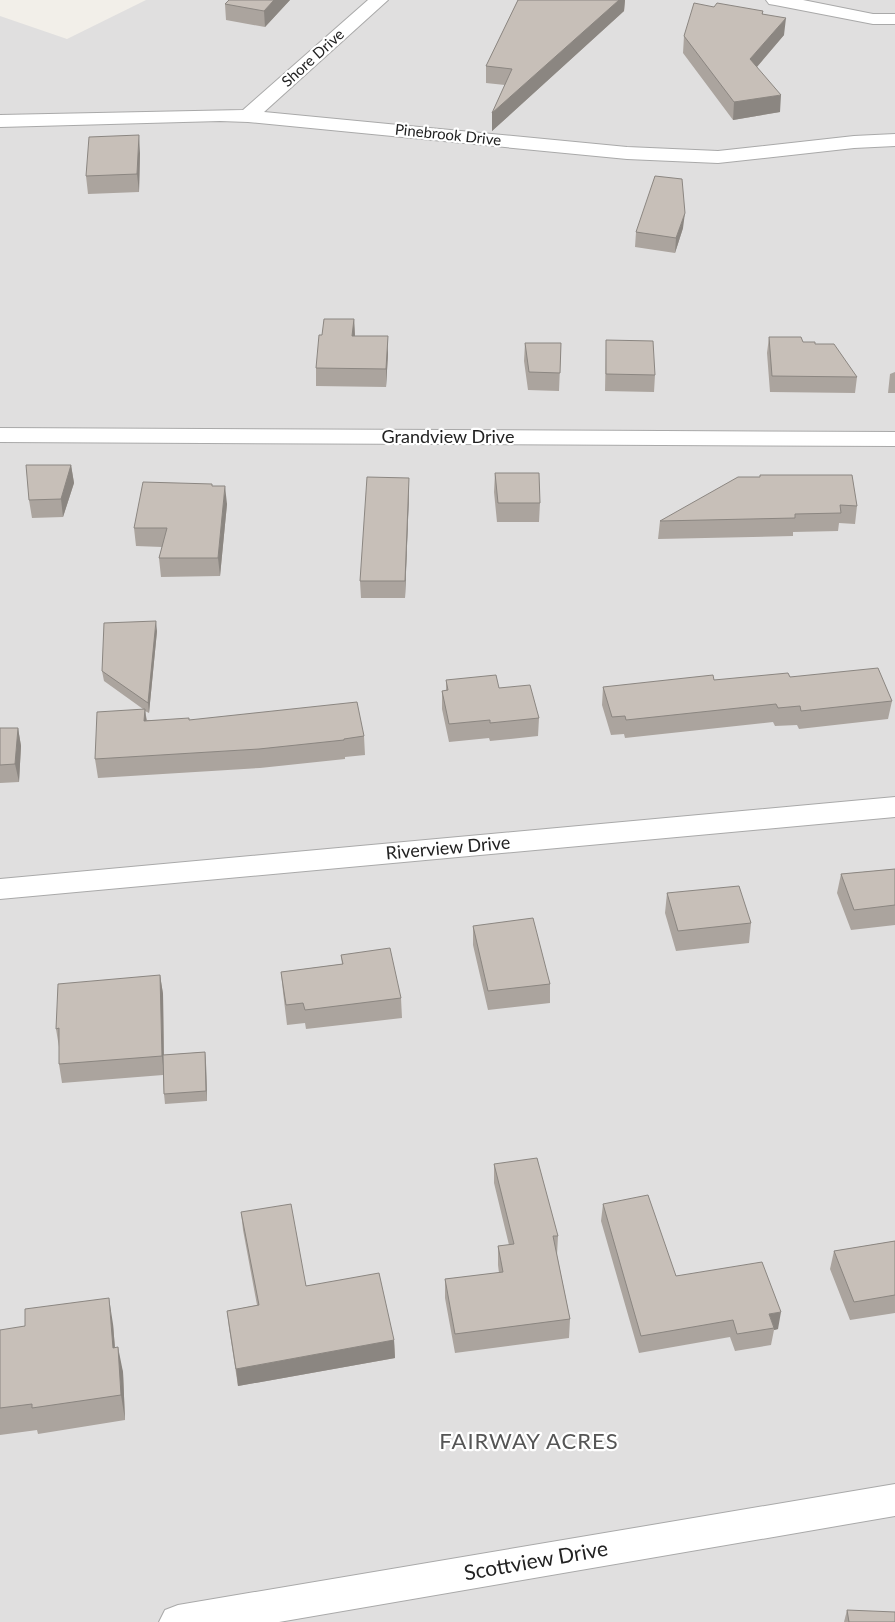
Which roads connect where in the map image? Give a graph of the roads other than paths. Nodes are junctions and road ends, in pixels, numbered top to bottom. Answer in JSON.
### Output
{"nodes":[{"id":1,"x":379,"y":0,"type":"edge"},
{"id":2,"x":775,"y":0,"type":"edge"},
{"id":3,"x":895,"y":19,"type":"edge"},
{"id":4,"x":248,"y":116,"type":"junction"},
{"id":5,"x":0,"y":121,"type":"edge"},
{"id":6,"x":895,"y":140,"type":"edge"},
{"id":7,"x":0,"y":435,"type":"edge"},
{"id":8,"x":895,"y":439,"type":"edge"},
{"id":9,"x":895,"y":807,"type":"edge"},
{"id":10,"x":0,"y":889,"type":"edge"},
{"id":11,"x":895,"y":1500,"type":"edge"},
{"id":12,"x":178,"y":1622,"type":"edge"}],
"edges":[{"from":1,"to":4,"type":"street","name":"Shore Drive"},
{"from":2,"to":3,"type":"street"},
{"from":4,"to":5,"type":"street","name":"Pinebrook Drive"},
{"from":4,"to":6,"type":"street","name":"Pinebrook Drive"},
{"from":7,"to":8,"type":"street","name":"Grandview Drive"},
{"from":9,"to":10,"type":"street","name":"Riverview Drive"},
{"from":11,"to":12,"type":"street","name":"Scottview Drive"}]}
